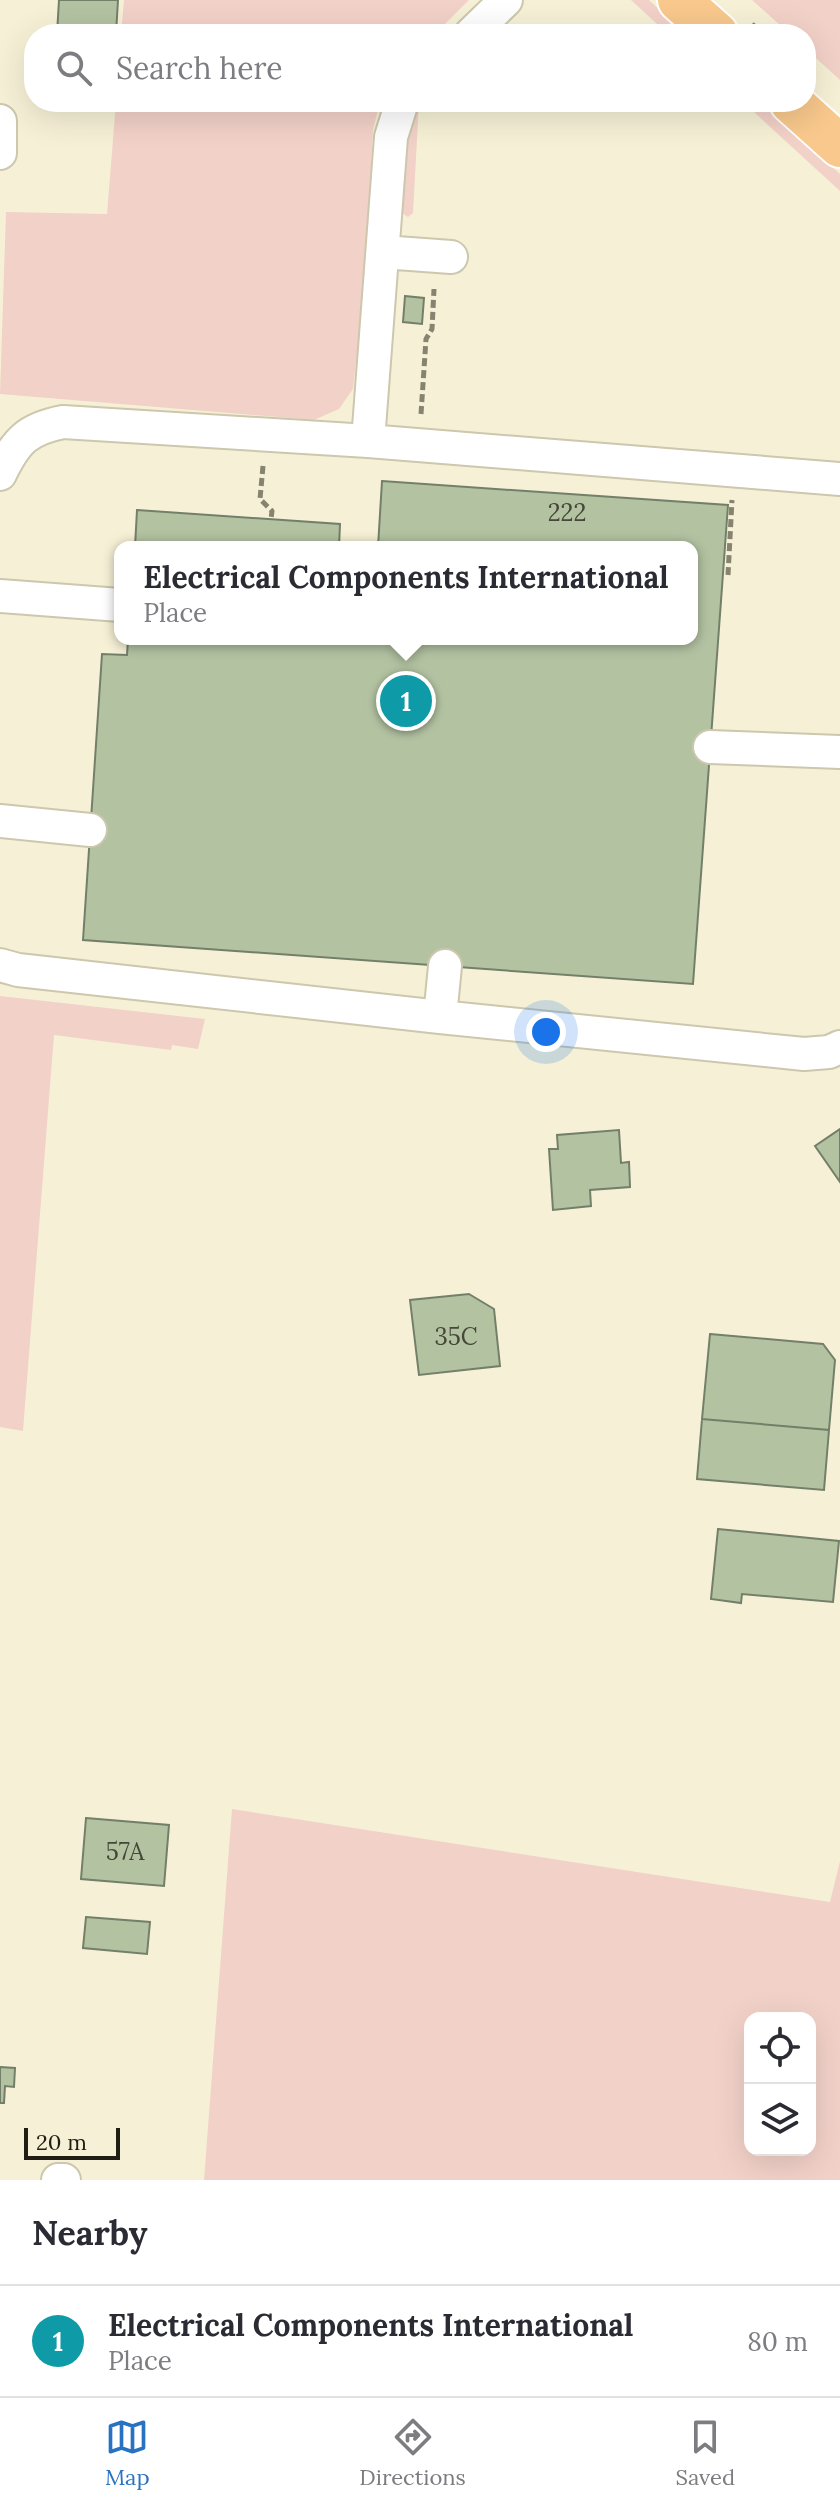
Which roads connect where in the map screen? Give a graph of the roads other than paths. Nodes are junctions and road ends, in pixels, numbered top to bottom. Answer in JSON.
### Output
{"nodes":[{"id":1,"x":506,"y":0,"type":"edge"},
{"id":2,"x":679,"y":0,"type":"edge"},
{"id":3,"x":481,"y":24,"type":"edge"},
{"id":4,"x":706,"y":24,"type":"edge"},
{"id":5,"x":399,"y":112,"type":"edge"},
{"id":6,"x":802,"y":112,"type":"edge"},
{"id":7,"x":0,"y":121,"type":"edge"},
{"id":8,"x":840,"y":146,"type":"edge"},
{"id":9,"x":0,"y":153,"type":"edge"},
{"id":10,"x":383,"y":243,"type":"junction"},
{"id":11,"x":368,"y":441,"type":"junction"},
{"id":12,"x":0,"y":474,"type":"edge"},
{"id":13,"x":840,"y":479,"type":"edge"},
{"id":14,"x":0,"y":596,"type":"edge"},
{"id":15,"x":114,"y":605,"type":"edge"},
{"id":16,"x":710,"y":747,"type":"dead end"},
{"id":17,"x":840,"y":752,"type":"edge"},
{"id":18,"x":0,"y":821,"type":"edge"},
{"id":19,"x":90,"y":830,"type":"dead end"},
{"id":20,"x":0,"y":965,"type":"edge"},
{"id":21,"x":445,"y":966,"type":"dead end"},
{"id":22,"x":440,"y":1017,"type":"junction"},
{"id":23,"x":840,"y":1047,"type":"edge"},
{"id":24,"x":58,"y":2180,"type":"edge"},
{"id":25,"x":64,"y":2180,"type":"edge"}],
"edges":[{"from":1,"to":3,"type":"street"},
{"from":2,"to":4,"type":"main road"},
{"from":5,"to":10,"type":"street"},
{"from":6,"to":8,"type":"main road"},
{"from":7,"to":9,"type":"street"},
{"from":10,"to":10,"type":"street"},
{"from":10,"to":11,"type":"street"},
{"from":11,"to":12,"type":"street"},
{"from":11,"to":13,"type":"street"},
{"from":14,"to":15,"type":"street"},
{"from":16,"to":17,"type":"street"},
{"from":18,"to":19,"type":"street"},
{"from":20,"to":22,"type":"street"},
{"from":21,"to":22,"type":"street"},
{"from":22,"to":23,"type":"street"},
{"from":24,"to":25,"type":"street"}]}
